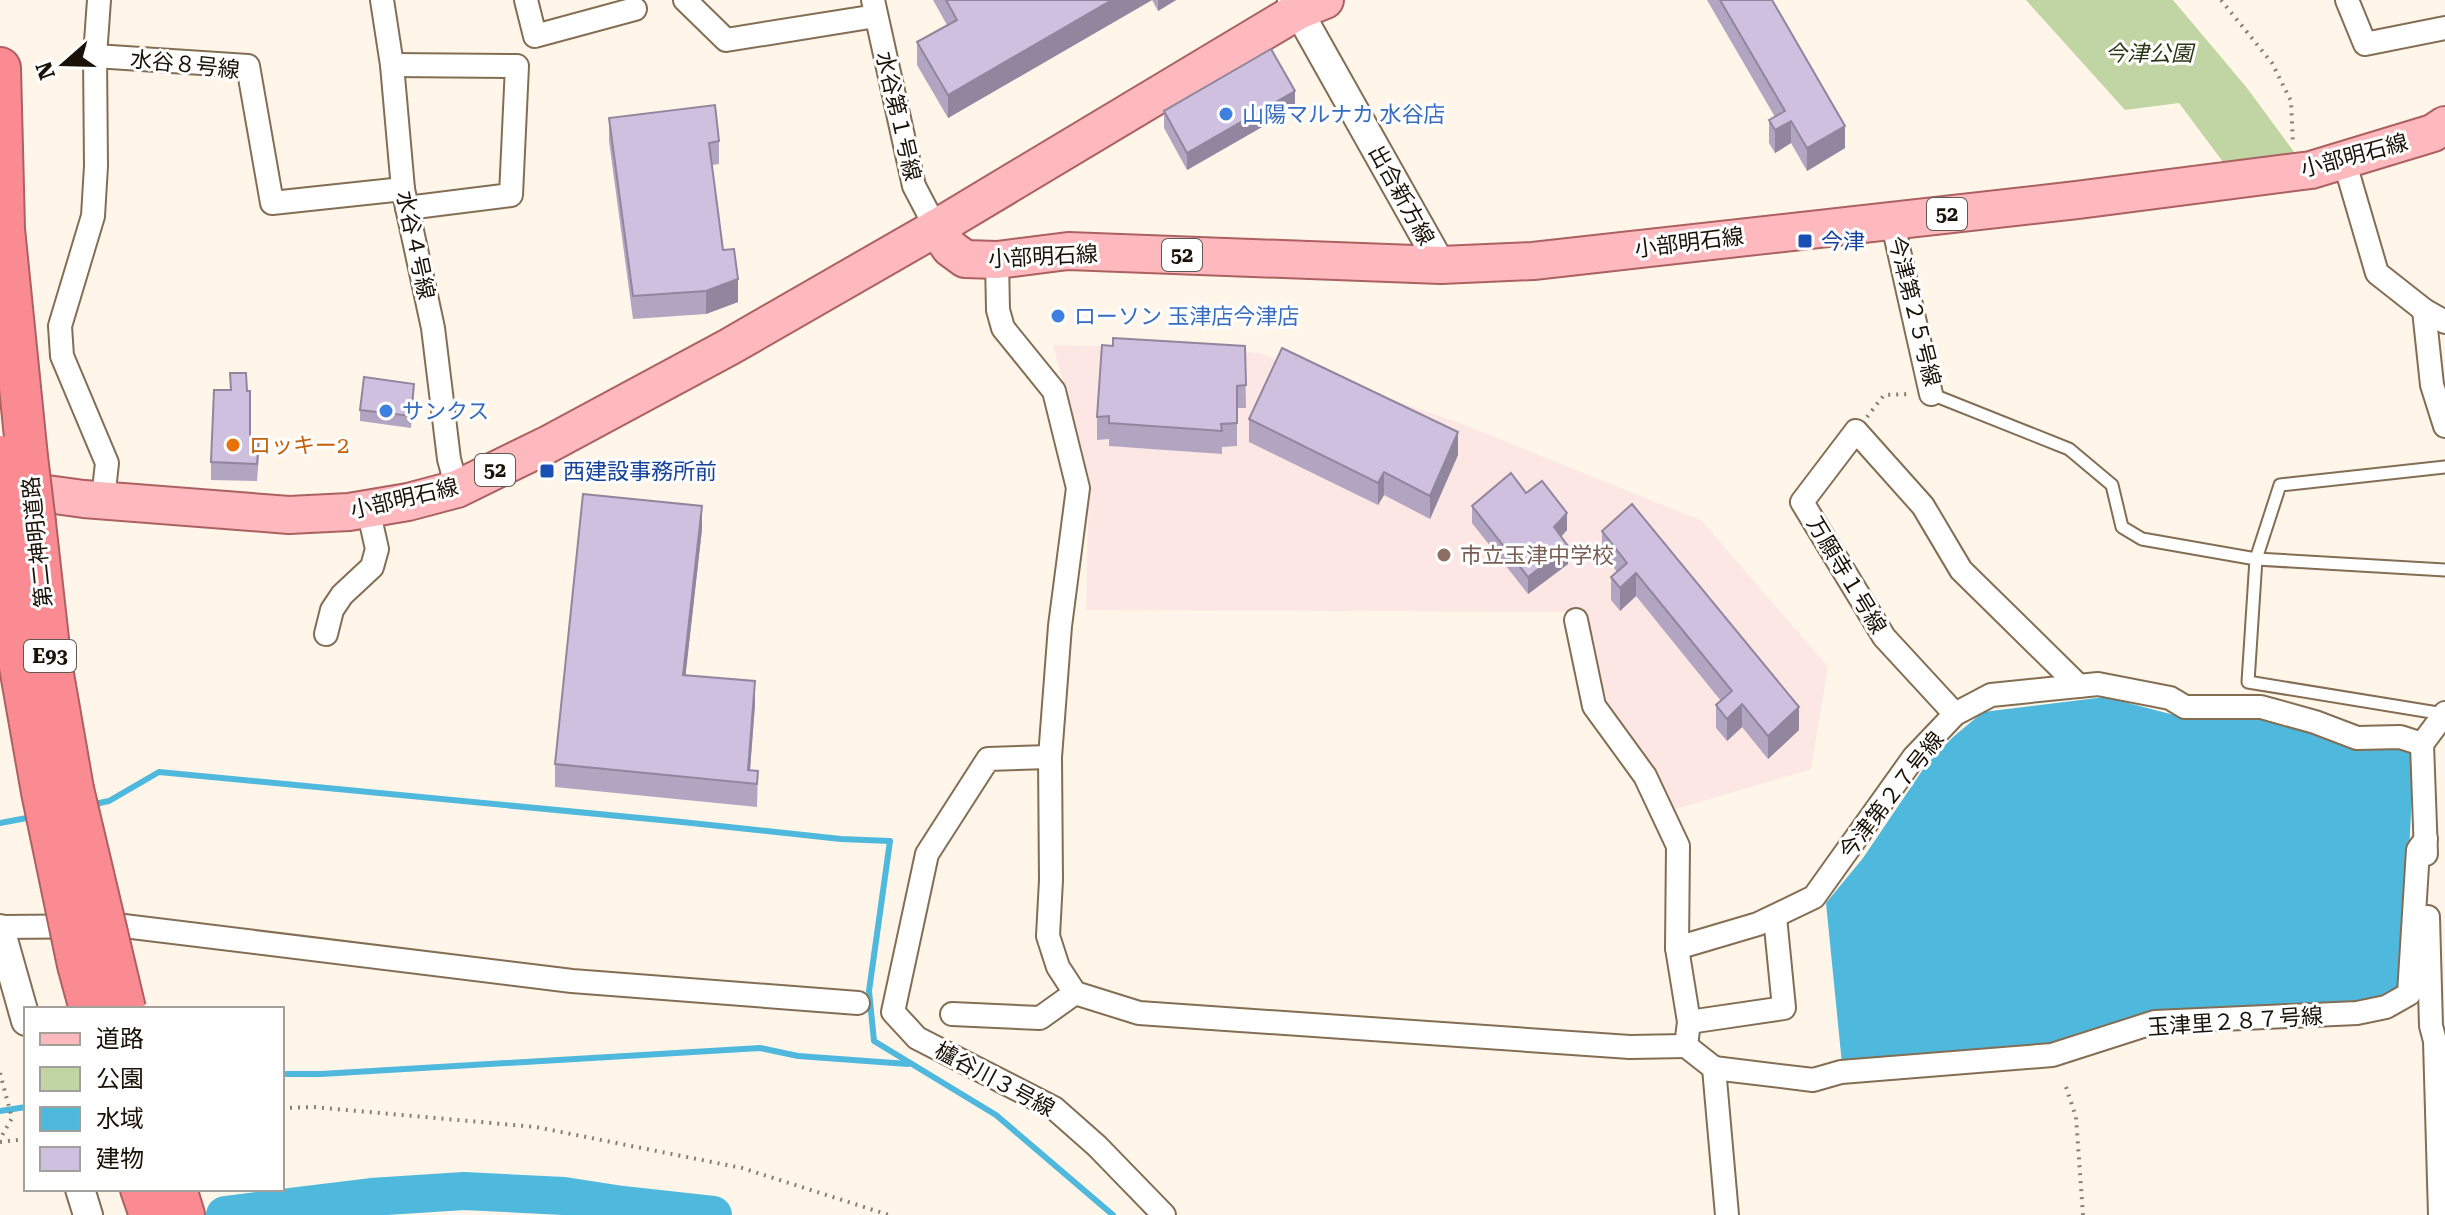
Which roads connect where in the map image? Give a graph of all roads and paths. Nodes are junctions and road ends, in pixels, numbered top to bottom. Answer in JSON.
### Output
{"nodes":[{"id":1,"x":99,"y":0,"type":"edge"},
{"id":2,"x":382,"y":0,"type":"edge"},
{"id":3,"x":526,"y":0,"type":"edge"},
{"id":4,"x":685,"y":0,"type":"edge"},
{"id":5,"x":2221,"y":0,"type":"edge"},
{"id":6,"x":2347,"y":0,"type":"edge"},
{"id":7,"x":1305,"y":4,"type":"edge"},
{"id":8,"x":875,"y":8,"type":"edge"},
{"id":9,"x":635,"y":9,"type":"dead end"},
{"id":10,"x":2445,"y":28,"type":"edge"},
{"id":11,"x":95,"y":56,"type":"junction"},
{"id":12,"x":392,"y":65,"type":"junction"},
{"id":13,"x":0,"y":68,"type":"edge"},
{"id":14,"x":2445,"y":125,"type":"edge"},
{"id":15,"x":2344,"y":160,"type":"junction"},
{"id":16,"x":2294,"y":172,"type":"junction"},
{"id":17,"x":405,"y":199,"type":"junction"},
{"id":18,"x":1892,"y":220,"type":"junction"},
{"id":19,"x":936,"y":228,"type":"junction"},
{"id":20,"x":997,"y":260,"type":"junction"},
{"id":21,"x":1441,"y":265,"type":"junction"},
{"id":22,"x":2424,"y":310,"type":"junction"},
{"id":23,"x":2445,"y":322,"type":"edge"},
{"id":24,"x":1931,"y":394,"type":"junction"},
{"id":25,"x":2445,"y":426,"type":"edge"},
{"id":26,"x":1856,"y":431,"type":"junction"},
{"id":27,"x":14,"y":456,"type":"edge"},
{"id":28,"x":2445,"y":467,"type":"edge"},
{"id":29,"x":457,"y":489,"type":"junction"},
{"id":30,"x":103,"y":499,"type":"junction"},
{"id":31,"x":14,"y":509,"type":"edge"},
{"id":32,"x":368,"y":509,"type":"junction"},
{"id":33,"x":2256,"y":559,"type":"junction"},
{"id":34,"x":2445,"y":570,"type":"edge"},
{"id":35,"x":1576,"y":620,"type":"dead end"},
{"id":36,"x":326,"y":634,"type":"dead end"},
{"id":37,"x":2079,"y":686,"type":"junction"},
{"id":38,"x":1955,"y":714,"type":"junction"},
{"id":39,"x":2444,"y":714,"type":"edge"},
{"id":40,"x":2422,"y":744,"type":"junction"},
{"id":41,"x":1050,"y":757,"type":"junction"},
{"id":42,"x":57,"y":791,"type":"junction"},
{"id":43,"x":2426,"y":839,"type":"junction"},
{"id":44,"x":1775,"y":917,"type":"junction"},
{"id":45,"x":0,"y":928,"type":"edge"},
{"id":46,"x":1677,"y":948,"type":"junction"},
{"id":47,"x":1075,"y":993,"type":"junction"},
{"id":48,"x":858,"y":1003,"type":"dead end"},
{"id":49,"x":89,"y":1007,"type":"edge"},
{"id":50,"x":124,"y":1007,"type":"edge"},
{"id":51,"x":24,"y":1014,"type":"edge"},
{"id":52,"x":952,"y":1014,"type":"dead end"},
{"id":53,"x":1689,"y":1022,"type":"junction"},
{"id":54,"x":2440,"y":1041,"type":"edge"},
{"id":55,"x":1686,"y":1046,"type":"junction"},
{"id":56,"x":1714,"y":1068,"type":"junction"},
{"id":57,"x":0,"y":1073,"type":"edge"},
{"id":58,"x":2066,"y":1087,"type":"dead end"},
{"id":59,"x":284,"y":1108,"type":"edge"},
{"id":60,"x":24,"y":1139,"type":"edge"},
{"id":61,"x":0,"y":1141,"type":"edge"},
{"id":62,"x":81,"y":1191,"type":"edge"},
{"id":63,"x":142,"y":1191,"type":"edge"},
{"id":64,"x":177,"y":1191,"type":"edge"},
{"id":65,"x":88,"y":1215,"type":"edge"},
{"id":66,"x":150,"y":1215,"type":"edge"},
{"id":67,"x":184,"y":1215,"type":"edge"},
{"id":68,"x":889,"y":1215,"type":"edge"},
{"id":69,"x":1164,"y":1215,"type":"edge"},
{"id":70,"x":1727,"y":1215,"type":"edge"},
{"id":71,"x":2083,"y":1215,"type":"edge"},
{"id":72,"x":2440,"y":1215,"type":"edge"}],
"edges":[{"from":1,"to":11,"type":"street"},
{"from":2,"to":12,"type":"street","name":"水谷４号線"},
{"from":3,"to":9,"type":"street"},
{"from":4,"to":8,"type":"street"},
{"from":5,"to":16,"type":"path"},
{"from":6,"to":10,"type":"street"},
{"from":7,"to":19,"type":"main road","name":"小部明石線","number":"52"},
{"from":7,"to":21,"type":"street","name":"出合新方線"},
{"from":8,"to":19,"type":"street","name":"水谷第１号線"},
{"from":11,"to":17,"type":"street","name":"水谷８号線"},
{"from":11,"to":30,"type":"street"},
{"from":12,"to":17,"type":"street","name":"水谷４号線"},
{"from":12,"to":17,"type":"street"},
{"from":13,"to":27,"type":"highway","name":"第二神明道路","number":"E93"},
{"from":14,"to":15,"type":"main road","name":"小部明石線","number":"52"},
{"from":15,"to":16,"type":"main road","name":"小部明石線","number":"52"},
{"from":15,"to":22,"type":"street"},
{"from":16,"to":18,"type":"main road","name":"小部明石線","number":"52"},
{"from":17,"to":29,"type":"street","name":"水谷４号線"},
{"from":18,"to":21,"type":"main road","name":"小部明石線","number":"52"},
{"from":18,"to":24,"type":"street","name":"今津第２５号線"},
{"from":19,"to":20,"type":"main road","name":"小部明石線","number":"52"},
{"from":19,"to":29,"type":"main road","name":"小部明石線","number":"52"},
{"from":20,"to":21,"type":"main road","name":"小部明石線","number":"52"},
{"from":20,"to":41,"type":"street"},
{"from":22,"to":23,"type":"street"},
{"from":22,"to":25,"type":"street"},
{"from":24,"to":26,"type":"path"},
{"from":24,"to":33,"type":"lane","name":"今津第２５号線"},
{"from":26,"to":37,"type":"street"},
{"from":26,"to":38,"type":"street","name":"万願寺１号線"},
{"from":27,"to":31,"type":"highway","name":"第二神明道路","number":"E93","bridge":true},
{"from":28,"to":33,"type":"lane"},
{"from":29,"to":32,"type":"main road","name":"小部明石線","number":"52"},
{"from":30,"to":31,"type":"main road","name":"小部明石線","number":"52"},
{"from":30,"to":32,"type":"main road","name":"小部明石線","number":"52"},
{"from":31,"to":42,"type":"highway","name":"第二神明道路","number":"E93"},
{"from":32,"to":36,"type":"street"},
{"from":33,"to":34,"type":"lane"},
{"from":33,"to":39,"type":"lane"},
{"from":35,"to":46,"type":"street"},
{"from":37,"to":38,"type":"street","name":"今津第２７号線"},
{"from":37,"to":40,"type":"street","name":"今津第２７号線"},
{"from":38,"to":44,"type":"street","name":"今津第２７号線"},
{"from":39,"to":40,"type":"street"},
{"from":40,"to":43,"type":"street"},
{"from":41,"to":47,"type":"street"},
{"from":41,"to":69,"type":"street","name":"櫨谷川３号線"},
{"from":42,"to":49,"type":"highway","name":"第二神明道路","number":"E93","bridge":true},
{"from":42,"to":50,"type":"highway","name":"第二神明道路","number":"E93","bridge":true},
{"from":43,"to":54,"type":"street"},
{"from":43,"to":56,"type":"street","name":"玉津里２８７号線"},
{"from":44,"to":46,"type":"street","name":"今津第２７号線"},
{"from":44,"to":53,"type":"street"},
{"from":45,"to":48,"type":"street"},
{"from":45,"to":51,"type":"street"},
{"from":46,"to":53,"type":"street"},
{"from":47,"to":52,"type":"street"},
{"from":47,"to":55,"type":"street"},
{"from":53,"to":55,"type":"street"},
{"from":54,"to":72,"type":"street"},
{"from":55,"to":56,"type":"street"},
{"from":56,"to":70,"type":"street"},
{"from":57,"to":61,"type":"path"},
{"from":58,"to":71,"type":"path"},
{"from":59,"to":68,"type":"path"},
{"from":60,"to":61,"type":"path"},
{"from":62,"to":65,"type":"street"},
{"from":63,"to":66,"type":"highway"},
{"from":64,"to":67,"type":"highway"}]}
